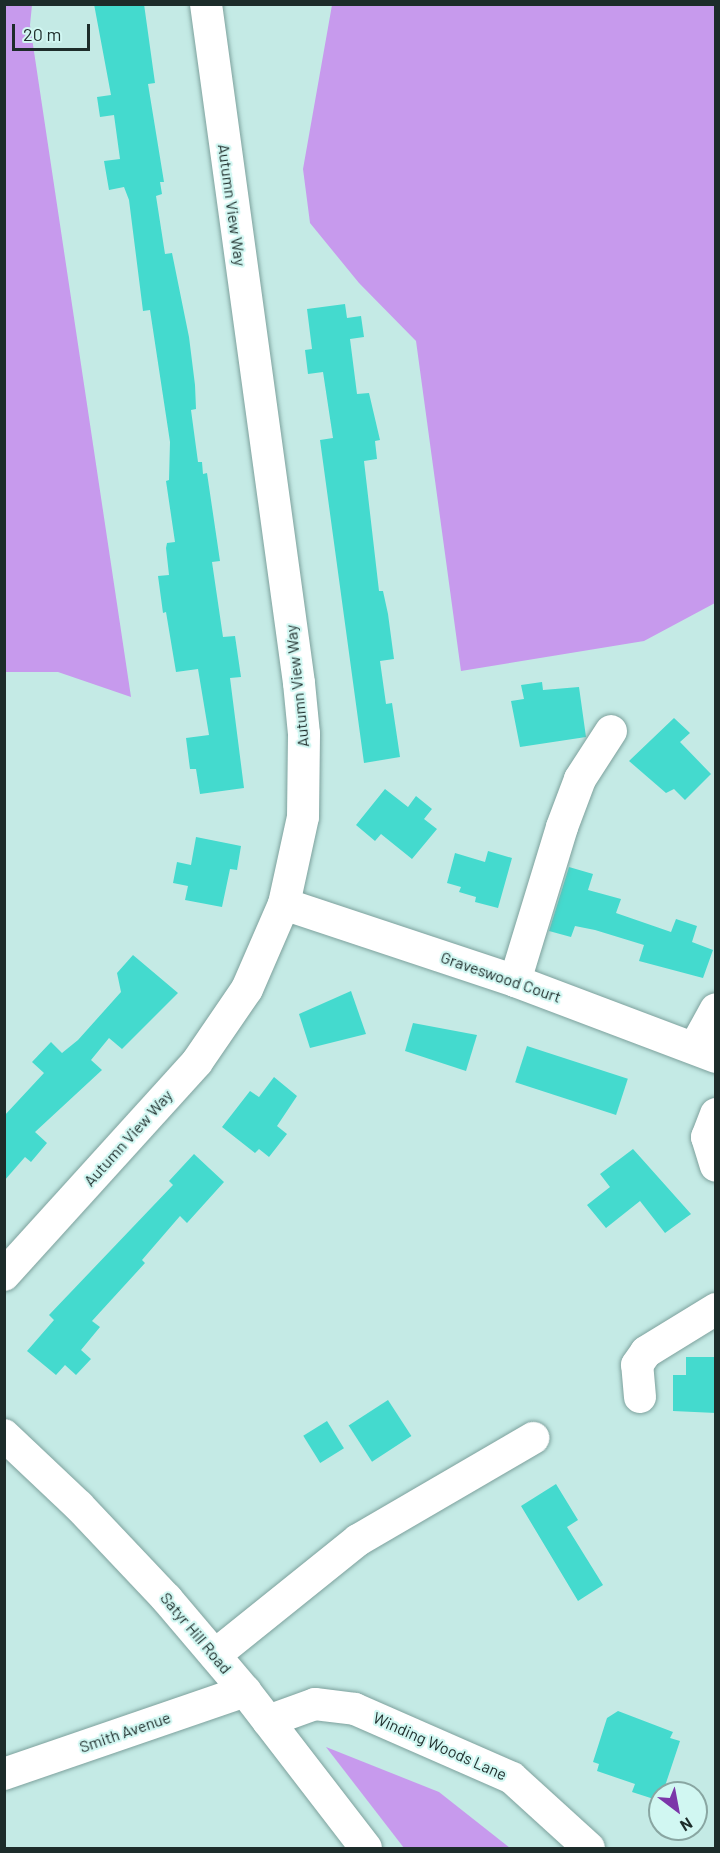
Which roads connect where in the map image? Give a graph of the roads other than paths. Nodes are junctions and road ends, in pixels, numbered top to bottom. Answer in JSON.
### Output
{"nodes":[{"id":1,"x":206,"y":4,"type":"edge"},
{"id":2,"x":611,"y":731,"type":"dead end"},
{"id":3,"x":284,"y":904,"type":"junction"},
{"id":4,"x":515,"y":981,"type":"junction"},
{"id":5,"x":716,"y":1009,"type":"edge"},
{"id":6,"x":705,"y":1052,"type":"edge"},
{"id":7,"x":716,"y":1114,"type":"edge"},
{"id":8,"x":716,"y":1166,"type":"edge"},
{"id":9,"x":4,"y":1275,"type":"edge"},
{"id":10,"x":716,"y":1309,"type":"edge"},
{"id":11,"x":640,"y":1397,"type":"dead end"},
{"id":12,"x":4,"y":1435,"type":"edge"},
{"id":13,"x":533,"y":1438,"type":"dead end"},
{"id":14,"x":215,"y":1655,"type":"junction"},
{"id":15,"x":245,"y":1691,"type":"junction"},
{"id":16,"x":268,"y":1721,"type":"junction"},
{"id":17,"x":4,"y":1774,"type":"edge"},
{"id":18,"x":366,"y":1848,"type":"edge"},
{"id":19,"x":589,"y":1848,"type":"edge"}],
"edges":[{"from":1,"to":3,"type":"street","name":"Autumn View Way"},
{"from":2,"to":4,"type":"street"},
{"from":3,"to":4,"type":"street","name":"Graveswood Court"},
{"from":3,"to":9,"type":"street","name":"Autumn View Way"},
{"from":4,"to":6,"type":"street","name":"Graveswood Court"},
{"from":5,"to":6,"type":"street"},
{"from":7,"to":8,"type":"street"},
{"from":10,"to":11,"type":"street"},
{"from":12,"to":14,"type":"street","name":"Satyr Hill Road"},
{"from":13,"to":14,"type":"street"},
{"from":14,"to":15,"type":"street","name":"Satyr Hill Road"},
{"from":15,"to":16,"type":"street","name":"Satyr Hill Road"},
{"from":15,"to":17,"type":"street","name":"Smith Avenue"},
{"from":16,"to":18,"type":"street","name":"Satyr Hill Road"},
{"from":16,"to":19,"type":"street","name":"Winding Woods Lane"}]}
